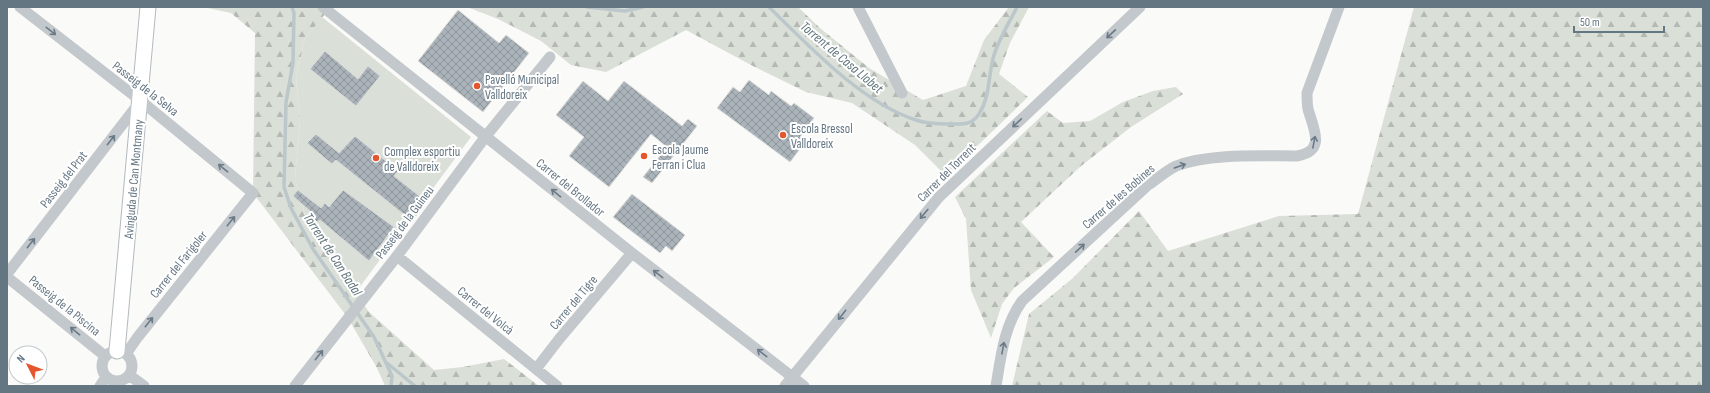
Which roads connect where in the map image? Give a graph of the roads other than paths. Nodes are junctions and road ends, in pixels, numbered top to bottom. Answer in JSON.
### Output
{"nodes":[{"id":1,"x":20,"y":7,"type":"edge"},
{"id":2,"x":148,"y":7,"type":"edge"},
{"id":3,"x":323,"y":7,"type":"edge"},
{"id":4,"x":858,"y":7,"type":"edge"},
{"id":5,"x":1140,"y":7,"type":"edge"},
{"id":6,"x":1339,"y":7,"type":"edge"},
{"id":7,"x":550,"y":57,"type":"dead end"},
{"id":8,"x":902,"y":93,"type":"dead end"},
{"id":9,"x":141,"y":101,"type":"junction"},
{"id":10,"x":486,"y":136,"type":"junction"},
{"id":11,"x":253,"y":193,"type":"joint"},
{"id":12,"x":632,"y":253,"type":"junction"},
{"id":13,"x":397,"y":256,"type":"junction"},
{"id":14,"x":7,"y":275,"type":"edge"},
{"id":15,"x":116,"y":353,"type":"junction"},
{"id":16,"x":536,"y":369,"type":"junction"},
{"id":17,"x":129,"y":375,"type":"junction"},
{"id":18,"x":792,"y":376,"type":"junction"},
{"id":19,"x":103,"y":382,"type":"edge"},
{"id":20,"x":144,"y":386,"type":"edge"},
{"id":21,"x":295,"y":386,"type":"edge"},
{"id":22,"x":557,"y":386,"type":"edge"},
{"id":23,"x":785,"y":386,"type":"edge"},
{"id":24,"x":804,"y":386,"type":"edge"},
{"id":25,"x":996,"y":386,"type":"edge"}],
"edges":[{"from":1,"to":9,"type":"street","name":"Passeig de la Selva","one_way":true},
{"from":2,"to":9,"type":"street","name":"Avinguda de Can Montmany"},
{"from":3,"to":10,"type":"street","name":"Carrer del Brollador"},
{"from":4,"to":8,"type":"street"},
{"from":5,"to":18,"type":"street","name":"Carrer del Torrent","one_way":true},
{"from":25,"to":6,"type":"street","name":"Carrer de les Bobines","one_way":true},
{"from":7,"to":10,"type":"street","name":"Passeig de la Guineu"},
{"from":11,"to":9,"type":"street","name":"Passeig de la Selva","one_way":true},
{"from":14,"to":9,"type":"street","name":"Passeig del Prat","one_way":true},
{"from":9,"to":15,"type":"street","name":"Avinguda de Can Montmany"},
{"from":12,"to":10,"type":"street","name":"Carrer del Brollador","one_way":true},
{"from":10,"to":13,"type":"street","name":"Passeig de la Guineu"},
{"from":15,"to":11,"type":"street","name":"Carrer del Farigoler","one_way":true},
{"from":12,"to":16,"type":"street","name":"Carrer del Tigre"},
{"from":18,"to":12,"type":"street","name":"Carrer del Brollador","one_way":true},
{"from":13,"to":16,"type":"street","name":"Carrer del Volcà"},
{"from":21,"to":13,"type":"street","name":"Passeig de la Guineu","one_way":true},
{"from":15,"to":14,"type":"street","name":"Passeig de la Piscina","one_way":true},
{"from":15,"to":17,"type":"street"},
{"from":15,"to":19,"type":"street"},
{"from":16,"to":22,"type":"street","name":"Carrer del Volcà"},
{"from":17,"to":19,"type":"street"},
{"from":17,"to":20,"type":"street"},
{"from":18,"to":23,"type":"street","name":"Carrer del Torrent"},
{"from":18,"to":24,"type":"street","name":"Carrer del Brollador"}]}
